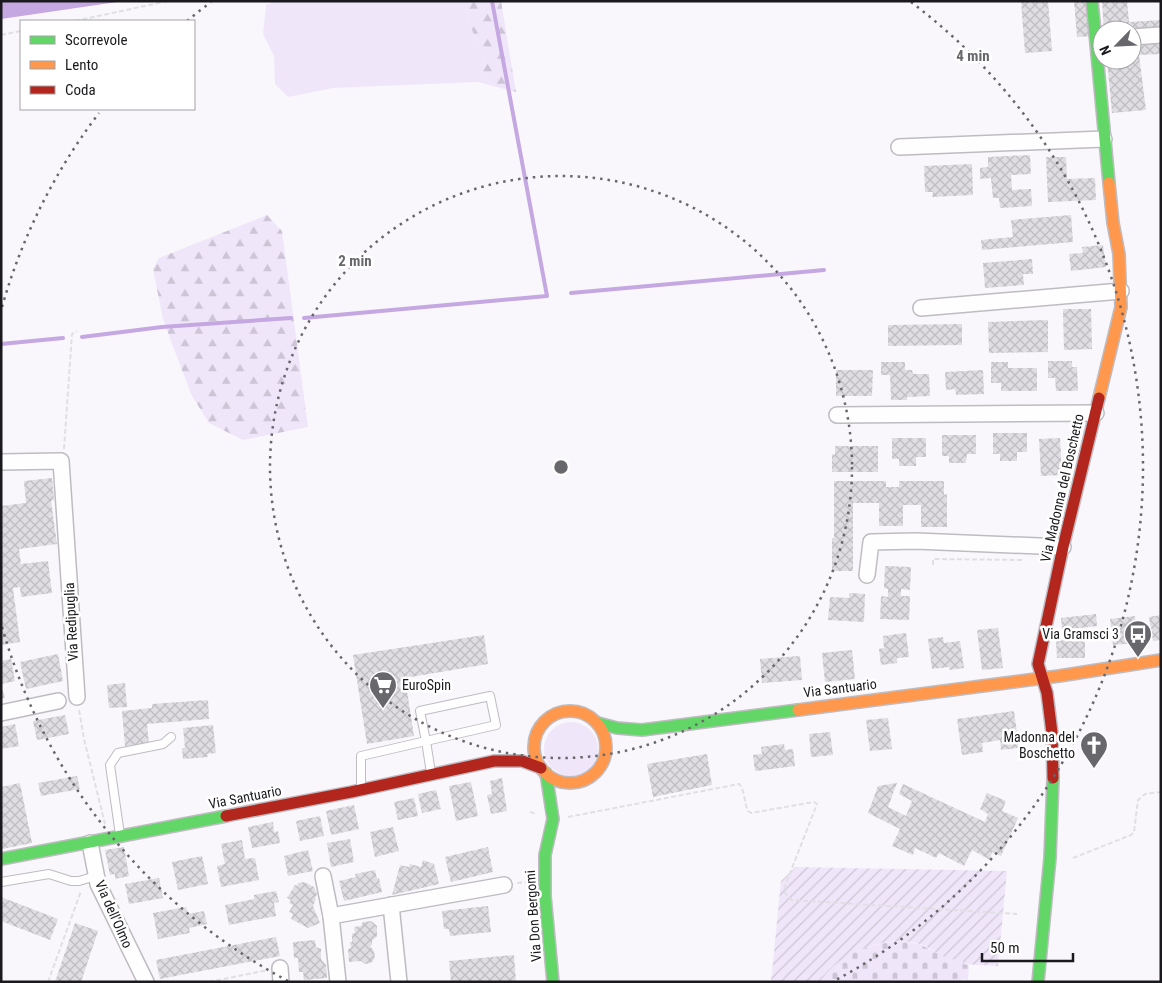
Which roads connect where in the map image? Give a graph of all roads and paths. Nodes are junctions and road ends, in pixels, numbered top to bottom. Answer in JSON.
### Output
{"nodes":[{"id":1,"x":168,"y":1,"type":"edge"},
{"id":2,"x":1092,"y":1,"type":"edge"},
{"id":3,"x":80,"y":20,"type":"edge"},
{"id":4,"x":1095,"y":20,"type":"edge"},
{"id":5,"x":20,"y":32,"type":"edge"},
{"id":6,"x":1,"y":35,"type":"edge"},
{"id":7,"x":1161,"y":35,"type":"edge"},
{"id":8,"x":1142,"y":36,"type":"edge"},
{"id":9,"x":1101,"y":70,"type":"edge"},
{"id":10,"x":1104,"y":139,"type":"junction"},
{"id":11,"x":899,"y":147,"type":"dead end"},
{"id":12,"x":1121,"y":291,"type":"junction"},
{"id":13,"x":921,"y":308,"type":"dead end"},
{"id":14,"x":77,"y":331,"type":"dead end"},
{"id":15,"x":1096,"y":413,"type":"junction"},
{"id":16,"x":837,"y":415,"type":"dead end"},
{"id":17,"x":61,"y":461,"type":"junction"},
{"id":18,"x":1,"y":462,"type":"edge"},
{"id":19,"x":1063,"y":547,"type":"junction"},
{"id":20,"x":1031,"y":560,"type":"dead end"},
{"id":21,"x":933,"y":565,"type":"dead end"},
{"id":22,"x":867,"y":575,"type":"dead end"},
{"id":23,"x":1161,"y":660,"type":"edge"},
{"id":24,"x":1041,"y":678,"type":"junction"},
{"id":25,"x":76,"y":697,"type":"joint"},
{"id":26,"x":58,"y":701,"type":"dead end"},
{"id":27,"x":1,"y":713,"type":"edge"},
{"id":28,"x":598,"y":723,"type":"junction"},
{"id":29,"x":642,"y":730,"type":"junction"},
{"id":30,"x":537,"y":733,"type":"junction"},
{"id":31,"x":170,"y":737,"type":"dead end"},
{"id":32,"x":426,"y":741,"type":"junction"},
{"id":33,"x":606,"y":753,"type":"junction"},
{"id":34,"x":494,"y":761,"type":"junction"},
{"id":35,"x":543,"y":770,"type":"junction"},
{"id":36,"x":431,"y":774,"type":"junction"},
{"id":37,"x":581,"y":782,"type":"junction"},
{"id":38,"x":361,"y":789,"type":"junction"},
{"id":39,"x":1161,"y":792,"type":"edge"},
{"id":40,"x":571,"y":793,"type":"dead end"},
{"id":41,"x":560,"y":806,"type":"dead end"},
{"id":42,"x":567,"y":817,"type":"dead end"},
{"id":43,"x":553,"y":818,"type":"junction"},
{"id":44,"x":114,"y":838,"type":"junction"},
{"id":45,"x":90,"y":843,"type":"junction"},
{"id":46,"x":1073,"y":858,"type":"dead end"},
{"id":47,"x":1,"y":859,"type":"edge"},
{"id":48,"x":96,"y":876,"type":"junction"},
{"id":49,"x":323,"y":876,"type":"dead end"},
{"id":50,"x":79,"y":881,"type":"junction"},
{"id":51,"x":536,"y":881,"type":"dead end"},
{"id":52,"x":1,"y":882,"type":"edge"},
{"id":53,"x":504,"y":885,"type":"joint"},
{"id":54,"x":391,"y":905,"type":"junction"},
{"id":55,"x":1016,"y":914,"type":"dead end"},
{"id":56,"x":331,"y":916,"type":"junction"},
{"id":57,"x":280,"y":975,"type":"edge"},
{"id":58,"x":213,"y":981,"type":"edge"},
{"id":59,"x":48,"y":982,"type":"edge"},
{"id":60,"x":146,"y":982,"type":"edge"},
{"id":61,"x":209,"y":982,"type":"edge"},
{"id":62,"x":338,"y":982,"type":"edge"},
{"id":63,"x":400,"y":982,"type":"edge"},
{"id":64,"x":552,"y":982,"type":"edge"},
{"id":65,"x":1038,"y":982,"type":"edge"}],
"edges":[{"from":1,"to":3,"type":"path"},
{"from":2,"to":4,"type":"street","name":"Via Madonna del Boschetto"},
{"from":5,"to":6,"type":"path"},
{"from":7,"to":8,"type":"street"},
{"from":9,"to":10,"type":"street","name":"Via Madonna del Boschetto"},
{"from":10,"to":11,"type":"street"},
{"from":10,"to":12,"type":"street","name":"Via Madonna del Boschetto"},
{"from":12,"to":13,"type":"street"},
{"from":12,"to":15,"type":"street","name":"Via Madonna del Boschetto"},
{"from":14,"to":17,"type":"path"},
{"from":15,"to":16,"type":"street"},
{"from":15,"to":19,"type":"street","name":"Via Madonna del Boschetto"},
{"from":17,"to":18,"type":"street"},
{"from":17,"to":25,"type":"street","name":"Via Redipuglia"},
{"from":19,"to":22,"type":"street"},
{"from":19,"to":24,"type":"street","name":"Via Madonna del Boschetto"},
{"from":20,"to":21,"type":"path"},
{"from":23,"to":24,"type":"street","name":"Via Santuario"},
{"from":24,"to":29,"type":"street","name":"Via Santuario"},
{"from":24,"to":65,"type":"street","name":"Via Madonna del Boschetto"},
{"from":25,"to":44,"type":"path"},
{"from":26,"to":27,"type":"street"},
{"from":28,"to":29,"type":"street","name":"Via Santuario"},
{"from":28,"to":30,"type":"street"},
{"from":28,"to":33,"type":"street"},
{"from":29,"to":33,"type":"street","name":"Via Santuario"},
{"from":30,"to":34,"type":"street","name":"Via Santuario"},
{"from":30,"to":35,"type":"street"},
{"from":31,"to":44,"type":"lane"},
{"from":32,"to":32,"type":"lane"},
{"from":32,"to":36,"type":"lane"},
{"from":32,"to":38,"type":"lane"},
{"from":33,"to":37,"type":"street"},
{"from":34,"to":35,"type":"street","name":"Via Santuario"},
{"from":34,"to":36,"type":"street","name":"Via Santuario"},
{"from":35,"to":37,"type":"street"},
{"from":35,"to":43,"type":"street","name":"Via Don Bergomi"},
{"from":36,"to":38,"type":"street","name":"Via Santuario"},
{"from":37,"to":40,"type":"street"},
{"from":38,"to":44,"type":"street","name":"Via Santuario"},
{"from":39,"to":46,"type":"path"},
{"from":41,"to":43,"type":"street","name":"Via Don Bergomi"},
{"from":42,"to":55,"type":"path"},
{"from":43,"to":64,"type":"street","name":"Via Don Bergomi"},
{"from":44,"to":45,"type":"street","name":"Via Santuario"},
{"from":45,"to":47,"type":"street","name":"Via Santuario"},
{"from":45,"to":48,"type":"street","name":"Via dell'Olmo"},
{"from":48,"to":50,"type":"lane"},
{"from":48,"to":60,"type":"street","name":"Via dell'Olmo"},
{"from":49,"to":56,"type":"street"},
{"from":50,"to":52,"type":"lane"},
{"from":50,"to":59,"type":"path"},
{"from":51,"to":53,"type":"path"},
{"from":53,"to":54,"type":"street"},
{"from":54,"to":56,"type":"street"},
{"from":54,"to":63,"type":"street"},
{"from":56,"to":62,"type":"street"},
{"from":57,"to":58,"type":"path"},
{"from":58,"to":61,"type":"path"}]}
